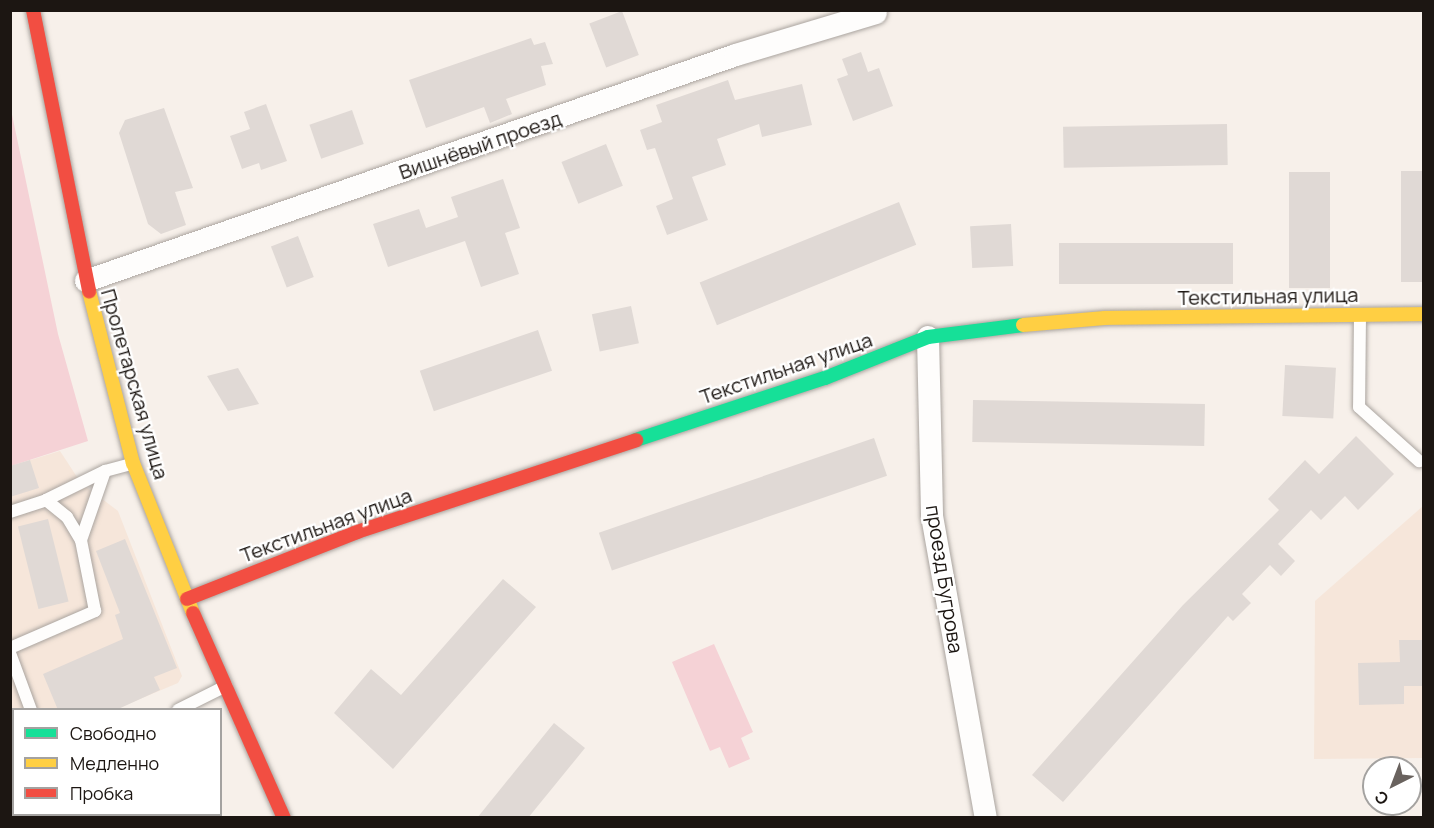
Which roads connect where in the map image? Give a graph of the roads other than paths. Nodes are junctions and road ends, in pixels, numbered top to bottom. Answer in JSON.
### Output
{"nodes":[{"id":1,"x":33,"y":10,"type":"edge"},
{"id":2,"x":876,"y":14,"type":"dead end"},
{"id":3,"x":86,"y":281,"type":"junction"},
{"id":4,"x":1424,"y":314,"type":"edge"},
{"id":5,"x":1360,"y":315,"type":"junction"},
{"id":6,"x":928,"y":337,"type":"junction"},
{"id":7,"x":1419,"y":461,"type":"dead end"},
{"id":8,"x":133,"y":463,"type":"junction"},
{"id":9,"x":105,"y":471,"type":"junction"},
{"id":10,"x":46,"y":500,"type":"junction"},
{"id":11,"x":10,"y":512,"type":"edge"},
{"id":12,"x":81,"y":540,"type":"junction"},
{"id":13,"x":187,"y":599,"type":"junction"},
{"id":14,"x":10,"y":648,"type":"edge"},
{"id":15,"x":10,"y":653,"type":"edge"},
{"id":16,"x":226,"y":686,"type":"junction"},
{"id":17,"x":29,"y":708,"type":"edge"},
{"id":18,"x":182,"y":708,"type":"edge"},
{"id":19,"x":284,"y":818,"type":"edge"},
{"id":20,"x":986,"y":818,"type":"edge"}],
"edges":[{"from":1,"to":3,"type":"street","name":"Пролетарская улица"},
{"from":2,"to":3,"type":"street","name":"Вишнёвый проезд"},
{"from":3,"to":8,"type":"street","name":"Пролетарская улица"},
{"from":4,"to":5,"type":"street","name":"Текстильная улица"},
{"from":5,"to":6,"type":"street","name":"Текстильная улица"},
{"from":5,"to":7,"type":"lane"},
{"from":6,"to":13,"type":"street","name":"Текстильная улица"},
{"from":6,"to":20,"type":"street","name":"проезд Бугрова"},
{"from":8,"to":9,"type":"lane"},
{"from":8,"to":13,"type":"street","name":"Пролетарская улица"},
{"from":9,"to":10,"type":"lane"},
{"from":9,"to":12,"type":"lane"},
{"from":10,"to":11,"type":"lane"},
{"from":10,"to":12,"type":"lane"},
{"from":12,"to":14,"type":"lane"},
{"from":13,"to":16,"type":"street","name":"Пролетарская улица"},
{"from":15,"to":17,"type":"lane"},
{"from":16,"to":18,"type":"lane"},
{"from":16,"to":19,"type":"street","name":"Пролетарская улица"}]}
